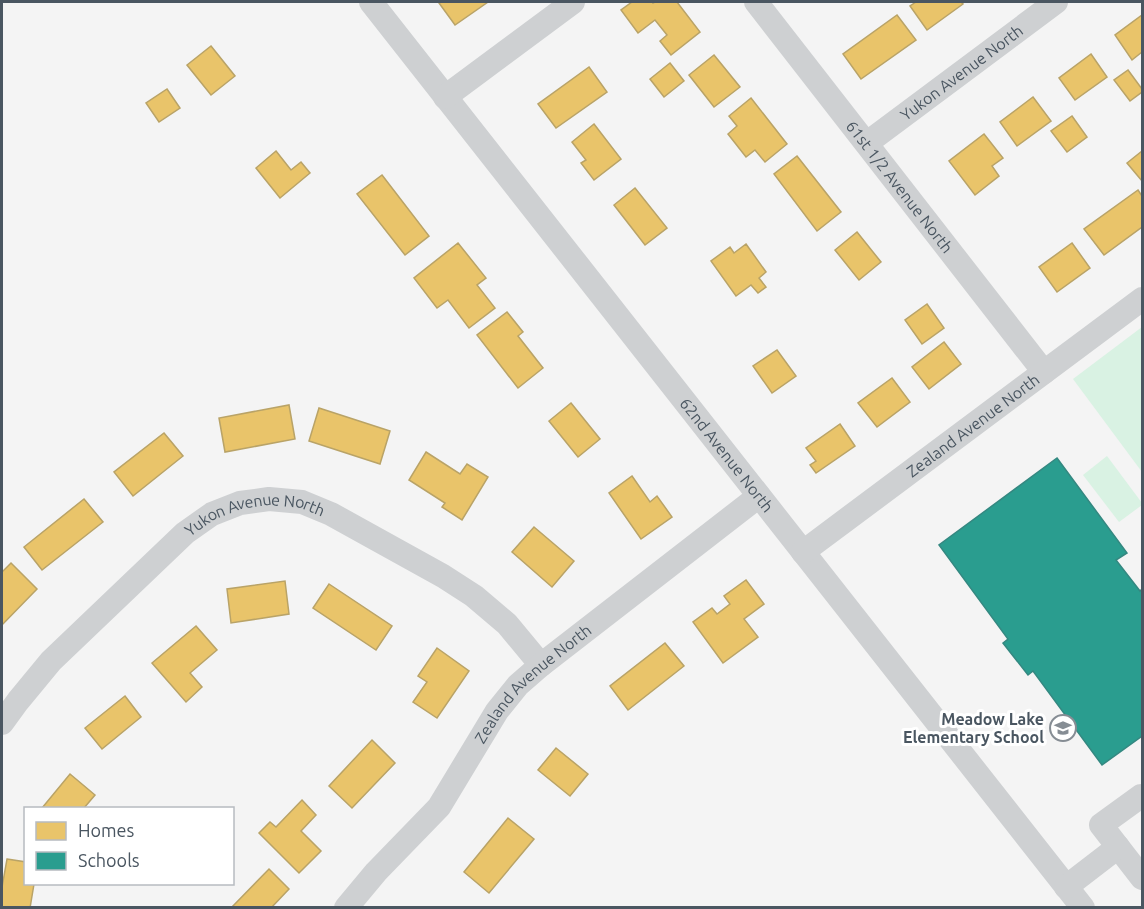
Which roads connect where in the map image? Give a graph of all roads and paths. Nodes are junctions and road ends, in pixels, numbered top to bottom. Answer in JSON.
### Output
{"nodes":[{"id":1,"x":371,"y":2,"type":"edge"},
{"id":2,"x":573,"y":2,"type":"edge"},
{"id":3,"x":756,"y":2,"type":"edge"},
{"id":4,"x":1056,"y":2,"type":"edge"},
{"id":5,"x":445,"y":97,"type":"junction"},
{"id":6,"x":867,"y":143,"type":"junction"},
{"id":7,"x":1143,"y":299,"type":"edge"},
{"id":8,"x":1044,"y":372,"type":"junction"},
{"id":9,"x":759,"y":496,"type":"junction"},
{"id":10,"x":803,"y":552,"type":"junction"},
{"id":11,"x":541,"y":665,"type":"junction"},
{"id":12,"x":2,"y":723,"type":"edge"},
{"id":13,"x":1143,"y":799,"type":"edge"},
{"id":14,"x":1118,"y":847,"type":"junction"},
{"id":15,"x":1143,"y":878,"type":"edge"},
{"id":16,"x":1066,"y":886,"type":"junction"},
{"id":17,"x":346,"y":908,"type":"edge"},
{"id":18,"x":1083,"y":908,"type":"edge"}],
"edges":[{"from":1,"to":5,"type":"street","name":"62nd Avenue North"},
{"from":2,"to":5,"type":"street"},
{"from":3,"to":6,"type":"street","name":"61st 1/2 Avenue North"},
{"from":4,"to":6,"type":"street","name":"Yukon Avenue North"},
{"from":5,"to":9,"type":"street","name":"62nd Avenue North"},
{"from":6,"to":8,"type":"street","name":"61st 1/2 Avenue North"},
{"from":7,"to":8,"type":"street","name":"Zealand Avenue North"},
{"from":8,"to":10,"type":"street","name":"Zealand Avenue North"},
{"from":9,"to":10,"type":"street","name":"62nd Avenue North"},
{"from":9,"to":11,"type":"street","name":"Zealand Avenue North"},
{"from":10,"to":16,"type":"street","name":"62nd Avenue North"},
{"from":11,"to":12,"type":"street","name":"Yukon Avenue North"},
{"from":11,"to":17,"type":"street","name":"Zealand Avenue North"},
{"from":13,"to":14,"type":"street"},
{"from":14,"to":15,"type":"street"},
{"from":14,"to":16,"type":"street"},
{"from":16,"to":18,"type":"street","name":"62nd Avenue North"}]}
